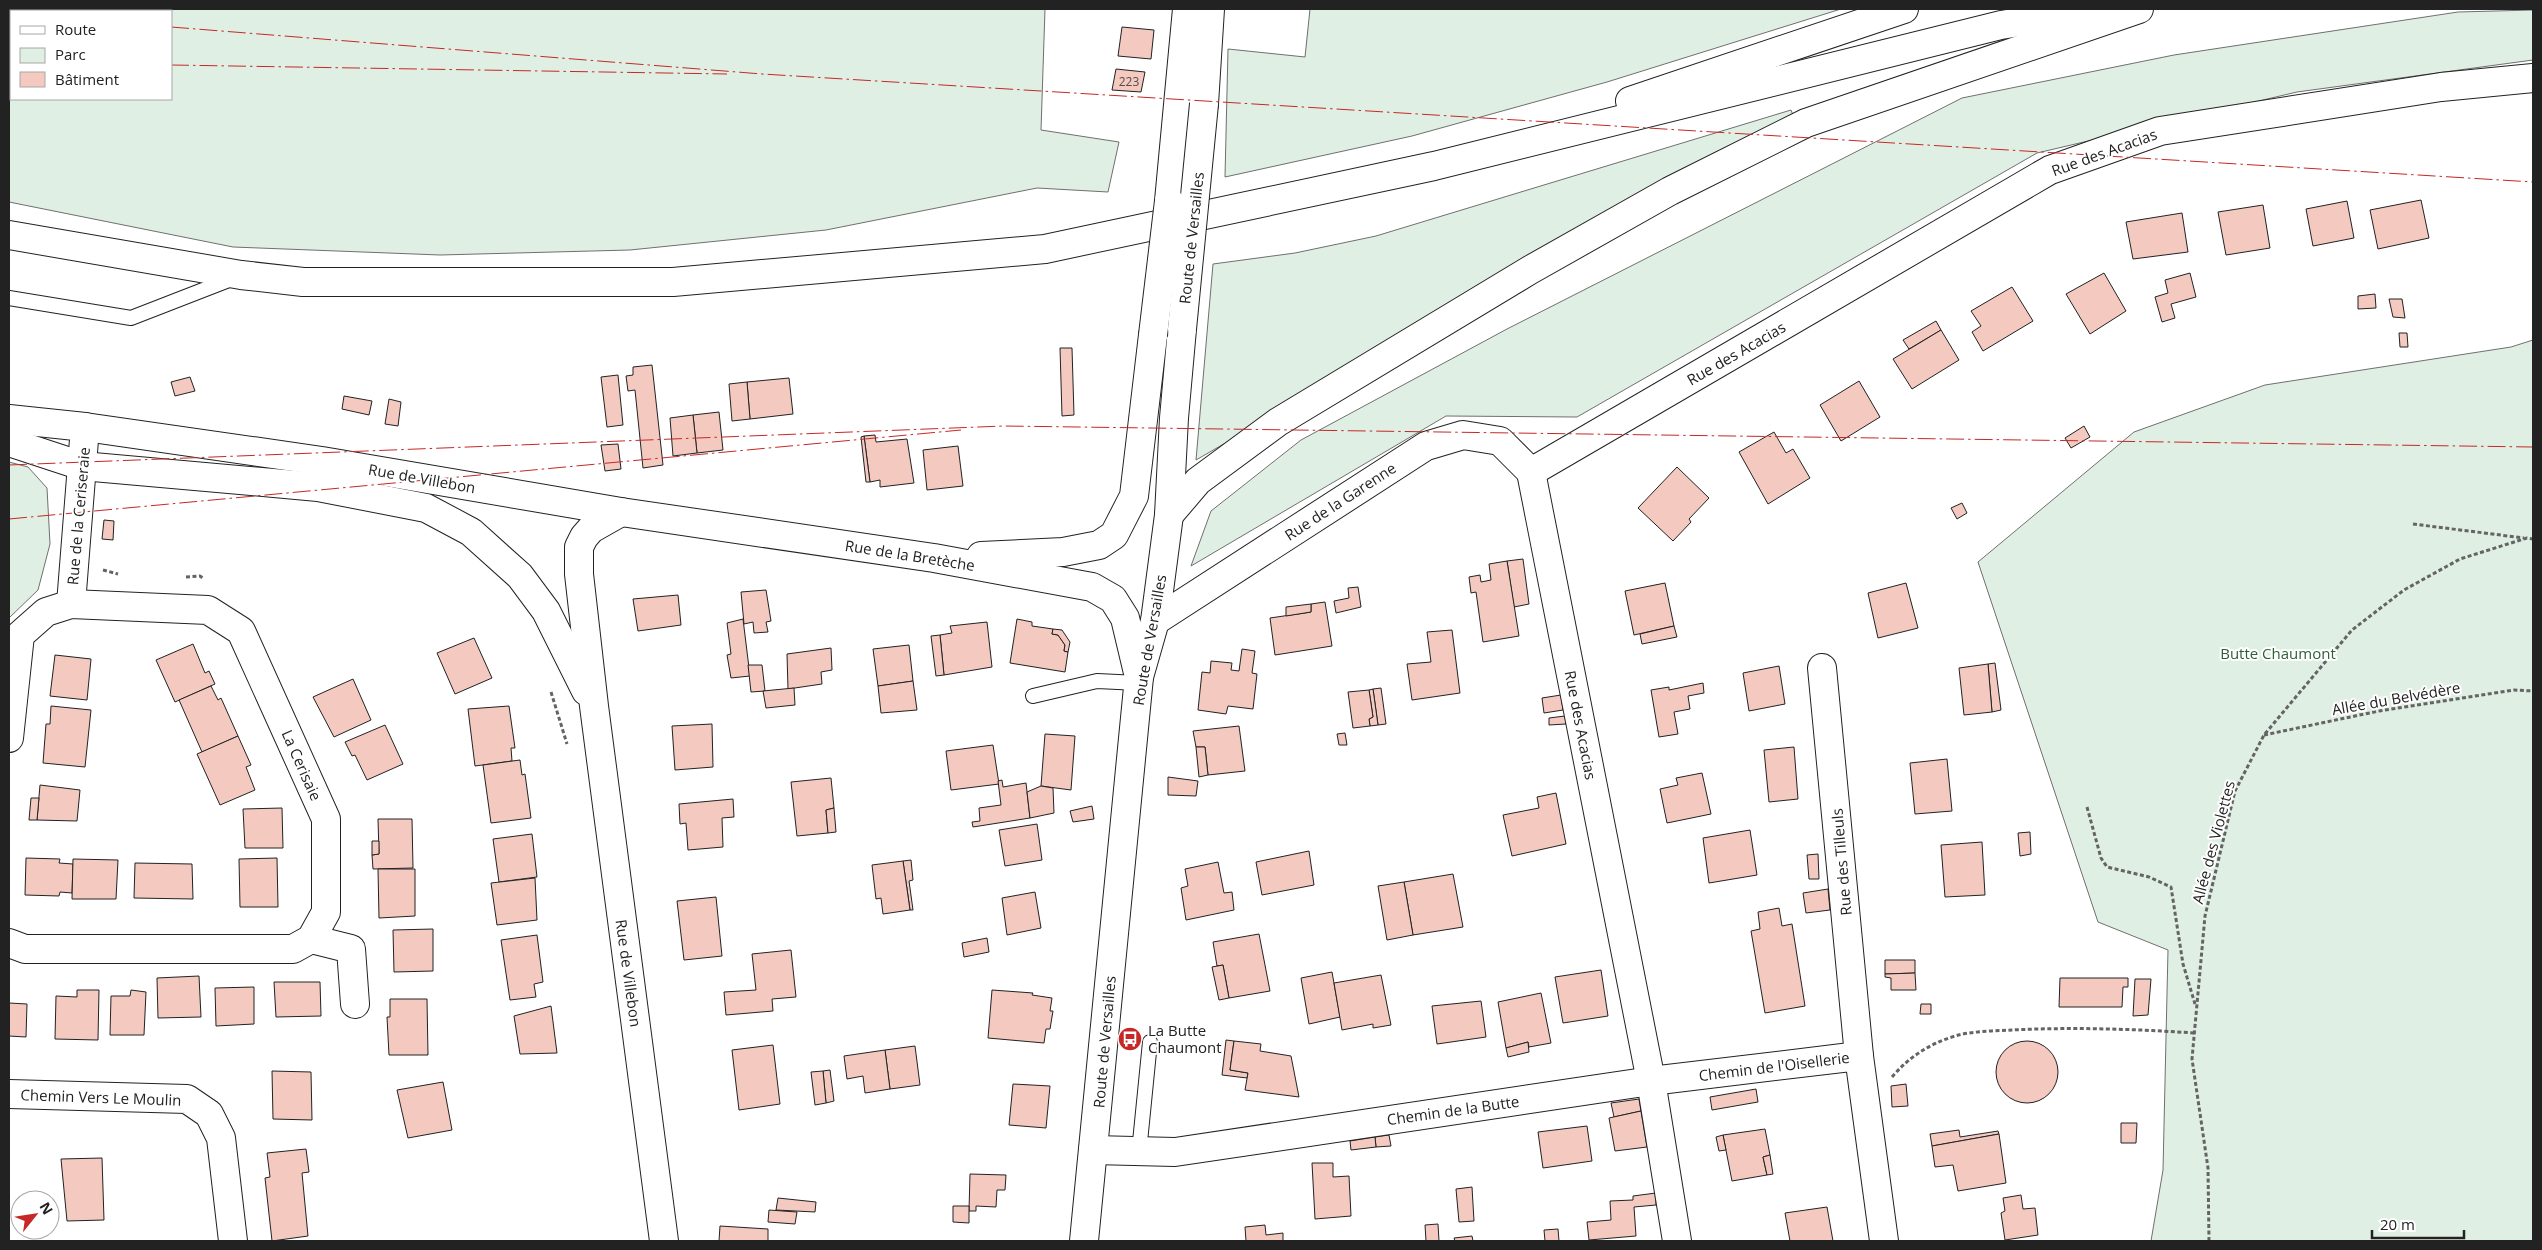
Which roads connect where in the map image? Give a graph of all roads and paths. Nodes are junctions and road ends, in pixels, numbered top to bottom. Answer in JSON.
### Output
{"nodes":[{"id":1,"x":1187,"y":9,"type":"edge"},
{"id":2,"x":1210,"y":9,"type":"edge"},
{"id":3,"x":1904,"y":9,"type":"edge"},
{"id":4,"x":2099,"y":9,"type":"edge"},
{"id":5,"x":2140,"y":9,"type":"edge"},
{"id":6,"x":2533,"y":78,"type":"edge"},
{"id":7,"x":1434,"y":166,"type":"junction"},
{"id":8,"x":9,"y":235,"type":"edge"},
{"id":9,"x":241,"y":275,"type":"junction"},
{"id":10,"x":9,"y":298,"type":"edge"},
{"id":11,"x":9,"y":419,"type":"edge"},
{"id":12,"x":85,"y":427,"type":"junction"},
{"id":13,"x":9,"y":442,"type":"edge"},
{"id":14,"x":82,"y":466,"type":"junction"},
{"id":15,"x":1531,"y":472,"type":"junction"},
{"id":16,"x":621,"y":512,"type":"junction"},
{"id":17,"x":1169,"y":515,"type":"junction"},
{"id":18,"x":2413,"y":524,"type":"dead end"},
{"id":19,"x":2527,"y":538,"type":"junction"},
{"id":20,"x":2533,"y":539,"type":"edge"},
{"id":21,"x":934,"y":558,"type":"junction"},
{"id":22,"x":71,"y":604,"type":"junction"},
{"id":23,"x":1155,"y":621,"type":"junction"},
{"id":24,"x":1822,"y":668,"type":"dead end"},
{"id":25,"x":1139,"y":680,"type":"junction"},
{"id":26,"x":549,"y":686,"type":"dead end"},
{"id":27,"x":2533,"y":691,"type":"edge"},
{"id":28,"x":1033,"y":696,"type":"dead end"},
{"id":29,"x":594,"y":706,"type":"junction"},
{"id":30,"x":2264,"y":735,"type":"junction"},
{"id":31,"x":9,"y":738,"type":"edge"},
{"id":32,"x":568,"y":749,"type":"dead end"},
{"id":33,"x":2086,"y":807,"type":"dead end"},
{"id":34,"x":311,"y":939,"type":"junction"},
{"id":35,"x":9,"y":943,"type":"edge"},
{"id":36,"x":355,"y":1004,"type":"dead end"},
{"id":37,"x":2196,"y":1007,"type":"junction"},
{"id":38,"x":2195,"y":1033,"type":"junction"},
{"id":39,"x":1150,"y":1042,"type":"dead end"},
{"id":40,"x":1859,"y":1056,"type":"junction"},
{"id":41,"x":1651,"y":1081,"type":"junction"},
{"id":42,"x":1864,"y":1091,"type":"junction"},
{"id":43,"x":9,"y":1094,"type":"edge"},
{"id":44,"x":1093,"y":1150,"type":"junction"},
{"id":45,"x":1139,"y":1152,"type":"junction"},
{"id":46,"x":232,"y":1241,"type":"edge"},
{"id":47,"x":664,"y":1241,"type":"edge"},
{"id":48,"x":1084,"y":1241,"type":"edge"},
{"id":49,"x":1677,"y":1241,"type":"edge"},
{"id":50,"x":1884,"y":1241,"type":"edge"},
{"id":51,"x":2209,"y":1241,"type":"edge"}],
"edges":[{"from":1,"to":21,"type":"main road","name":"Route de Versailles","bridge":true},
{"from":2,"to":17,"type":"main road","name":"Route de Versailles","bridge":true},
{"from":3,"to":7,"type":"main road"},
{"from":4,"to":7,"type":"main road"},
{"from":5,"to":17,"type":"main road"},
{"from":6,"to":15,"type":"main road","name":"Rue des Acacias"},
{"from":7,"to":9,"type":"main road"},
{"from":8,"to":9,"type":"main road"},
{"from":9,"to":10,"type":"lane"},
{"from":11,"to":12,"type":"main road","name":"Rue de Villebon"},
{"from":12,"to":14,"type":"main road","name":"Rue de la Ceriseraie"},
{"from":12,"to":16,"type":"main road","name":"Rue de Villebon"},
{"from":13,"to":14,"type":"main road","name":"Rue de Villebon"},
{"from":14,"to":22,"type":"main road","name":"Rue de la Ceriseraie"},
{"from":14,"to":29,"type":"main road","name":"Rue de Villebon"},
{"from":15,"to":23,"type":"main road","name":"Rue de la Garenne"},
{"from":15,"to":41,"type":"main road","name":"Rue des Acacias"},
{"from":16,"to":21,"type":"main road","name":"Rue de la Bretèche"},
{"from":16,"to":29,"type":"main road","name":"Rue de Villebon"},
{"from":17,"to":23,"type":"main road","name":"Route de Versailles"},
{"from":18,"to":19,"type":"path"},
{"from":19,"to":20,"type":"path","name":"Allée des Violettes"},
{"from":19,"to":30,"type":"path","name":"Allée des Violettes"},
{"from":21,"to":25,"type":"main road","name":"Rue de la Bretèche"},
{"from":22,"to":31,"type":"main road","name":"La Cerisaie"},
{"from":22,"to":34,"type":"main road","name":"La Cerisaie"},
{"from":23,"to":25,"type":"main road","name":"Route de Versailles"},
{"from":24,"to":40,"type":"main road","name":"Rue des Tilleuls"},
{"from":25,"to":28,"type":"lane"},
{"from":25,"to":44,"type":"main road","name":"Route de Versailles"},
{"from":26,"to":32,"type":"path"},
{"from":27,"to":30,"type":"path","name":"Allée du Belvédère"},
{"from":29,"to":47,"type":"main road","name":"Rue de Villebon"},
{"from":30,"to":37,"type":"path","name":"Allée des Violettes"},
{"from":33,"to":37,"type":"path"},
{"from":34,"to":35,"type":"main road"},
{"from":34,"to":36,"type":"main road"},
{"from":37,"to":38,"type":"path","name":"Allée des Violettes"},
{"from":38,"to":42,"type":"path"},
{"from":38,"to":51,"type":"path","name":"Allée des Violettes"},
{"from":39,"to":45,"type":"lane"},
{"from":40,"to":41,"type":"main road","name":"Chemin de l'Oisellerie"},
{"from":40,"to":42,"type":"main road","name":"Chemin de l'Oisellerie"},
{"from":41,"to":45,"type":"main road","name":"Chemin de la Butte"},
{"from":41,"to":49,"type":"main road"},
{"from":42,"to":50,"type":"main road","name":"Chemin de l'Oisellerie"},
{"from":43,"to":46,"type":"main road","name":"Chemin Vers Le Moulin"},
{"from":44,"to":45,"type":"main road","name":"Chemin de la Butte"},
{"from":44,"to":48,"type":"main road","name":"Route de Versailles"}]}
